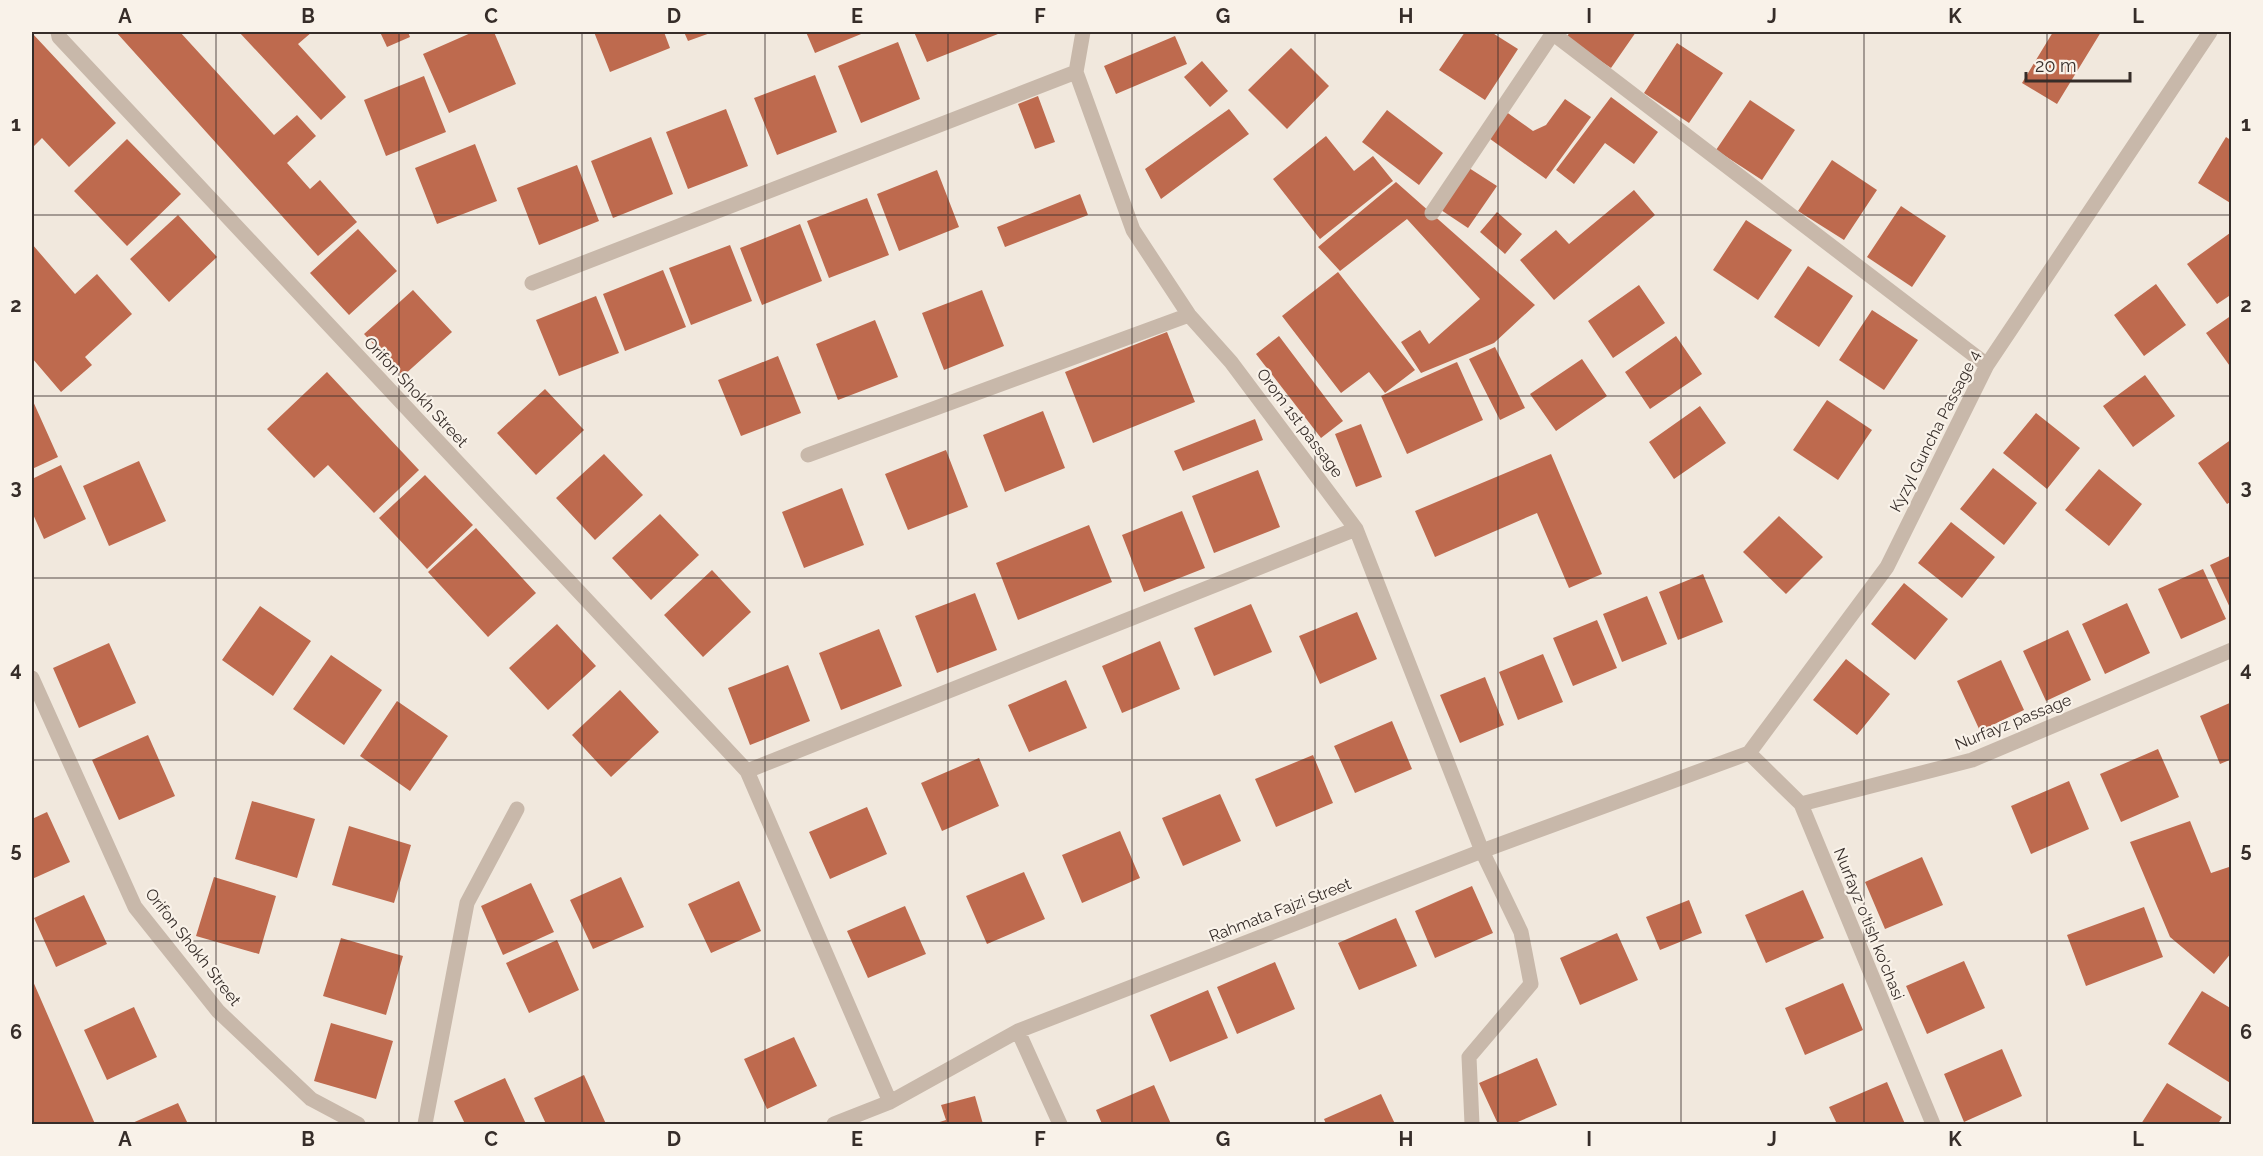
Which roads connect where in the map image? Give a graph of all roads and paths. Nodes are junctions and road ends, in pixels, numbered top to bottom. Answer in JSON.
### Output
{"nodes":[{"id":1,"x":1083,"y":32,"type":"edge"},
{"id":2,"x":1552,"y":32,"type":"edge"},
{"id":3,"x":2210,"y":32,"type":"edge"},
{"id":4,"x":58,"y":34,"type":"edge"},
{"id":5,"x":1076,"y":72,"type":"junction"},
{"id":6,"x":1432,"y":213,"type":"dead end"},
{"id":7,"x":532,"y":283,"type":"dead end"},
{"id":8,"x":1189,"y":315,"type":"junction"},
{"id":9,"x":1987,"y":365,"type":"junction"},
{"id":10,"x":808,"y":455,"type":"dead end"},
{"id":11,"x":1356,"y":529,"type":"junction"},
{"id":12,"x":2232,"y":650,"type":"edge"},
{"id":13,"x":32,"y":678,"type":"edge"},
{"id":14,"x":1749,"y":753,"type":"junction"},
{"id":15,"x":747,"y":771,"type":"junction"},
{"id":16,"x":1801,"y":804,"type":"junction"},
{"id":17,"x":518,"y":809,"type":"dead end"},
{"id":18,"x":1482,"y":850,"type":"junction"},
{"id":19,"x":1018,"y":1031,"type":"junction"},
{"id":20,"x":890,"y":1102,"type":"junction"},
{"id":21,"x":358,"y":1125,"type":"edge"},
{"id":22,"x":425,"y":1125,"type":"edge"},
{"id":23,"x":834,"y":1125,"type":"edge"},
{"id":24,"x":1060,"y":1125,"type":"edge"},
{"id":25,"x":1472,"y":1125,"type":"edge"},
{"id":26,"x":1933,"y":1125,"type":"edge"}],
"edges":[{"from":1,"to":5,"type":"street"},
{"from":2,"to":6,"type":"street"},
{"from":2,"to":9,"type":"street"},
{"from":3,"to":9,"type":"street","name":"Kyzyl Guncha Passage 4"},
{"from":4,"to":15,"type":"street","name":"Orifon Shokh Street"},
{"from":5,"to":7,"type":"street"},
{"from":5,"to":8,"type":"street","name":"Orom 1st passage"},
{"from":8,"to":10,"type":"street"},
{"from":8,"to":11,"type":"street","name":"Orom 1st passage"},
{"from":9,"to":14,"type":"street","name":"Kyzyl Guncha Passage 4"},
{"from":11,"to":15,"type":"street"},
{"from":11,"to":18,"type":"street","name":"Orom 1st passage"},
{"from":12,"to":16,"type":"street","name":"Nurfayz passage"},
{"from":13,"to":21,"type":"street","name":"Orifon Shokh Street"},
{"from":14,"to":16,"type":"street","name":"Nurfayz o'tish ko'chasi"},
{"from":14,"to":18,"type":"street","name":"Rahmata Fajzi Street"},
{"from":15,"to":20,"type":"street","name":"Orifon Shokh Street"},
{"from":16,"to":26,"type":"street","name":"Nurfayz o'tish ko'chasi"},
{"from":17,"to":22,"type":"street"},
{"from":18,"to":19,"type":"street","name":"Rahmata Fajzi Street"},
{"from":18,"to":25,"type":"street","name":"Orom 1st passage"},
{"from":19,"to":20,"type":"street","name":"Rahmata Fajzi Street"},
{"from":19,"to":24,"type":"street"},
{"from":20,"to":23,"type":"street","name":"Rahmata Fajzi Street"}]}
